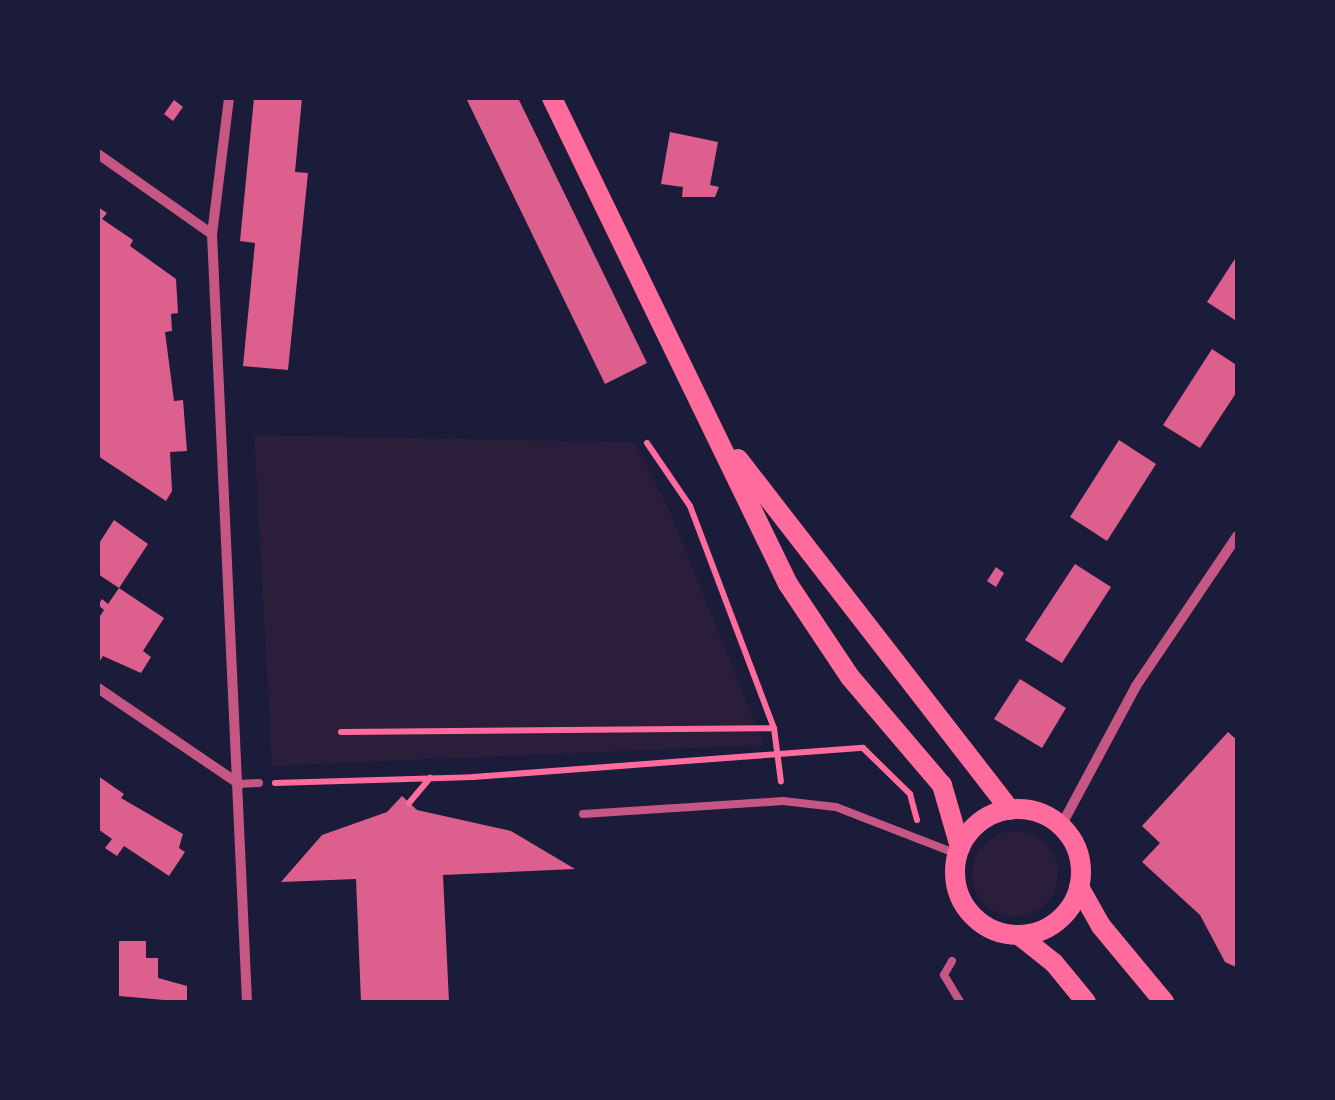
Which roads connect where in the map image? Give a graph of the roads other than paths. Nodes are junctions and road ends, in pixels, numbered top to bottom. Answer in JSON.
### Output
{"nodes":[{"id":1,"x":229,"y":98,"type":"edge"},
{"id":2,"x":552,"y":98,"type":"edge"},
{"id":3,"x":98,"y":154,"type":"edge"},
{"id":4,"x":212,"y":234,"type":"junction"},
{"id":5,"x":716,"y":429,"type":"junction"},
{"id":6,"x":1238,"y":535,"type":"edge"},
{"id":7,"x":98,"y":688,"type":"edge"},
{"id":8,"x":258,"y":783,"type":"road end"},
{"id":9,"x":239,"y":784,"type":"junction"},
{"id":10,"x":1010,"y":810,"type":"junction"},
{"id":11,"x":583,"y":814,"type":"dead end"},
{"id":12,"x":1060,"y":826,"type":"junction"},
{"id":13,"x":958,"y":850,"type":"junction"},
{"id":14,"x":1079,"y":887,"type":"junction"},
{"id":15,"x":1020,"y":936,"type":"junction"},
{"id":16,"x":952,"y":961,"type":"dead end"},
{"id":17,"x":247,"y":1002,"type":"edge"},
{"id":18,"x":960,"y":1002,"type":"edge"},
{"id":19,"x":1086,"y":1002,"type":"edge"},
{"id":20,"x":1164,"y":1002,"type":"edge"}],
"edges":[{"from":1,"to":4,"type":"street"},
{"from":2,"to":5,"type":"main road"},
{"from":3,"to":4,"type":"street"},
{"from":4,"to":9,"type":"street"},
{"from":5,"to":10,"type":"main road"},
{"from":5,"to":13,"type":"main road"},
{"from":6,"to":12,"type":"street"},
{"from":7,"to":9,"type":"street"},
{"from":8,"to":9,"type":"lane"},
{"from":9,"to":17,"type":"street"},
{"from":10,"to":12,"type":"main road"},
{"from":10,"to":13,"type":"main road"},
{"from":11,"to":13,"type":"lane"},
{"from":12,"to":14,"type":"main road"},
{"from":13,"to":15,"type":"main road"},
{"from":14,"to":15,"type":"main road"},
{"from":14,"to":20,"type":"main road"},
{"from":15,"to":19,"type":"main road"},
{"from":16,"to":18,"type":"lane"}]}
